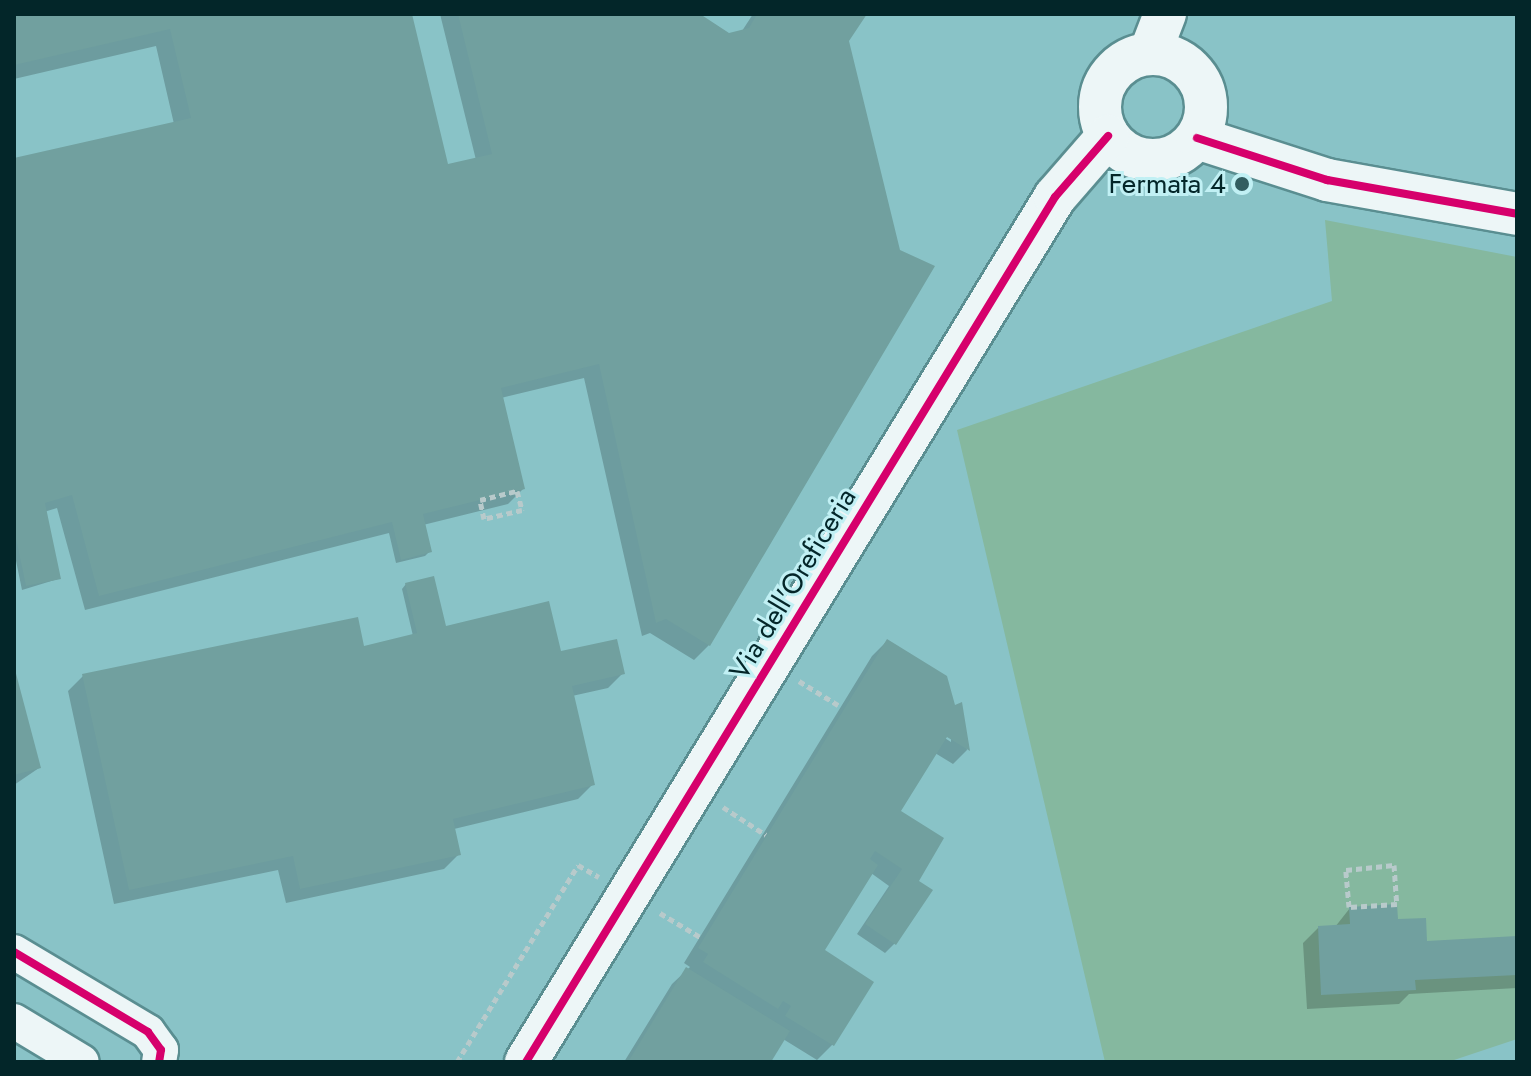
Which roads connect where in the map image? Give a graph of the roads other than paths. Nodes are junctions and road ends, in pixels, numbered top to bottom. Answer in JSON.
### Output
{"nodes":[{"id":1,"x":1165,"y":14,"type":"edge"},
{"id":2,"x":1150,"y":53,"type":"junction"},
{"id":3,"x":1108,"y":136,"type":"junction"},
{"id":4,"x":1197,"y":138,"type":"junction"},
{"id":5,"x":1517,"y":214,"type":"edge"},
{"id":6,"x":14,"y":952,"type":"edge"},
{"id":7,"x":14,"y":1021,"type":"edge"},
{"id":8,"x":82,"y":1062,"type":"edge"},
{"id":9,"x":159,"y":1062,"type":"edge"},
{"id":10,"x":526,"y":1062,"type":"edge"}],
"edges":[{"from":1,"to":2,"type":"street"},
{"from":2,"to":3,"type":"street"},
{"from":2,"to":4,"type":"street"},
{"from":3,"to":4,"type":"street"},
{"from":3,"to":10,"type":"street","name":"Via dell'Oreficeria"},
{"from":4,"to":5,"type":"street"},
{"from":6,"to":9,"type":"street"},
{"from":7,"to":8,"type":"street"}]}
